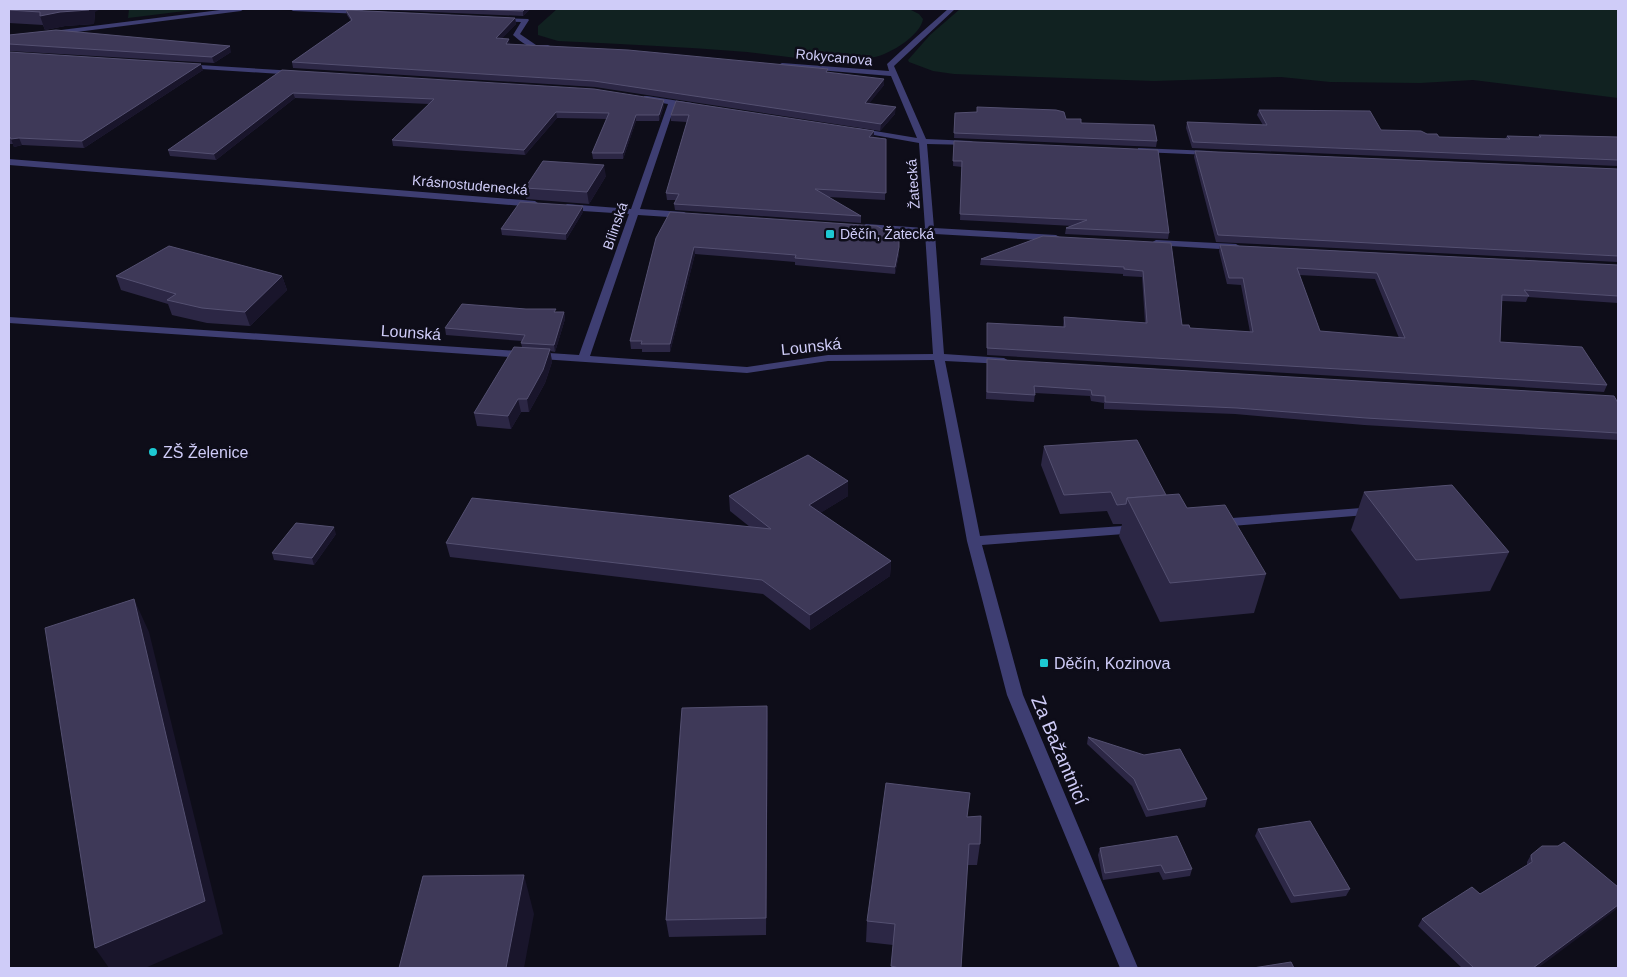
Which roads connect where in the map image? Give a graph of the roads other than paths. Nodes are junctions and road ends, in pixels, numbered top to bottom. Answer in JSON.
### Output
{"nodes":[{"id":1,"x":241,"y":9,"type":"edge"},
{"id":2,"x":293,"y":9,"type":"edge"},
{"id":3,"x":952,"y":9,"type":"edge"},
{"id":4,"x":371,"y":12,"type":"edge"},
{"id":5,"x":487,"y":18,"type":"edge"},
{"id":6,"x":46,"y":34,"type":"edge"},
{"id":7,"x":554,"y":48,"type":"edge"},
{"id":8,"x":777,"y":64,"type":"edge"},
{"id":9,"x":182,"y":66,"type":"edge"},
{"id":10,"x":308,"y":74,"type":"edge"},
{"id":11,"x":894,"y":74,"type":"junction"},
{"id":12,"x":634,"y":96,"type":"edge"},
{"id":13,"x":672,"y":102,"type":"junction"},
{"id":14,"x":701,"y":106,"type":"edge"},
{"id":15,"x":846,"y":129,"type":"edge"},
{"id":16,"x":923,"y":141,"type":"junction"},
{"id":17,"x":983,"y":143,"type":"edge"},
{"id":18,"x":1132,"y":150,"type":"edge"},
{"id":19,"x":1221,"y":153,"type":"edge"},
{"id":20,"x":9,"y":162,"type":"edge"},
{"id":21,"x":634,"y":212,"type":"junction"},
{"id":22,"x":693,"y":216,"type":"edge"},
{"id":23,"x":861,"y":227,"type":"edge"},
{"id":24,"x":930,"y":232,"type":"junction"},
{"id":25,"x":1069,"y":239,"type":"edge"},
{"id":26,"x":1149,"y":243,"type":"edge"},
{"id":27,"x":1249,"y":248,"type":"edge"},
{"id":28,"x":9,"y":320,"type":"edge"},
{"id":29,"x":939,"y":357,"type":"junction"},
{"id":30,"x":583,"y":360,"type":"junction"},
{"id":31,"x":1018,"y":362,"type":"edge"},
{"id":32,"x":1387,"y":510,"type":"edge"},
{"id":33,"x":1210,"y":524,"type":"edge"},
{"id":34,"x":1151,"y":528,"type":"edge"},
{"id":35,"x":974,"y":541,"type":"junction"},
{"id":36,"x":1129,"y":968,"type":"edge"}],
"edges":[{"from":1,"to":6,"type":"street"},
{"from":2,"to":4,"type":"street"},
{"from":3,"to":11,"type":"street"},
{"from":5,"to":7,"type":"street"},
{"from":8,"to":11,"type":"street","name":"Rokycanova"},
{"from":9,"to":10,"type":"street"},
{"from":11,"to":16,"type":"street","name":"Žatecká"},
{"from":12,"to":13,"type":"street"},
{"from":13,"to":14,"type":"street"},
{"from":13,"to":21,"type":"street","name":"Bílinská"},
{"from":15,"to":16,"type":"street"},
{"from":16,"to":17,"type":"street"},
{"from":16,"to":24,"type":"street","name":"Žatecká"},
{"from":18,"to":19,"type":"street"},
{"from":20,"to":21,"type":"street","name":"Krásnostudenecká"},
{"from":21,"to":22,"type":"street","name":"Krásnostudenecká"},
{"from":21,"to":30,"type":"street","name":"Bílinská"},
{"from":23,"to":24,"type":"street"},
{"from":24,"to":25,"type":"street"},
{"from":24,"to":29,"type":"street","name":"Žatecká"},
{"from":26,"to":27,"type":"street"},
{"from":28,"to":30,"type":"street","name":"Lounská"},
{"from":29,"to":30,"type":"street","name":"Lounská"},
{"from":29,"to":31,"type":"street","name":"Lounská"},
{"from":29,"to":35,"type":"street","name":"Za Bažantnicí"},
{"from":32,"to":33,"type":"street"},
{"from":34,"to":35,"type":"street"},
{"from":35,"to":36,"type":"street","name":"Za Bažantnicí"}]}
